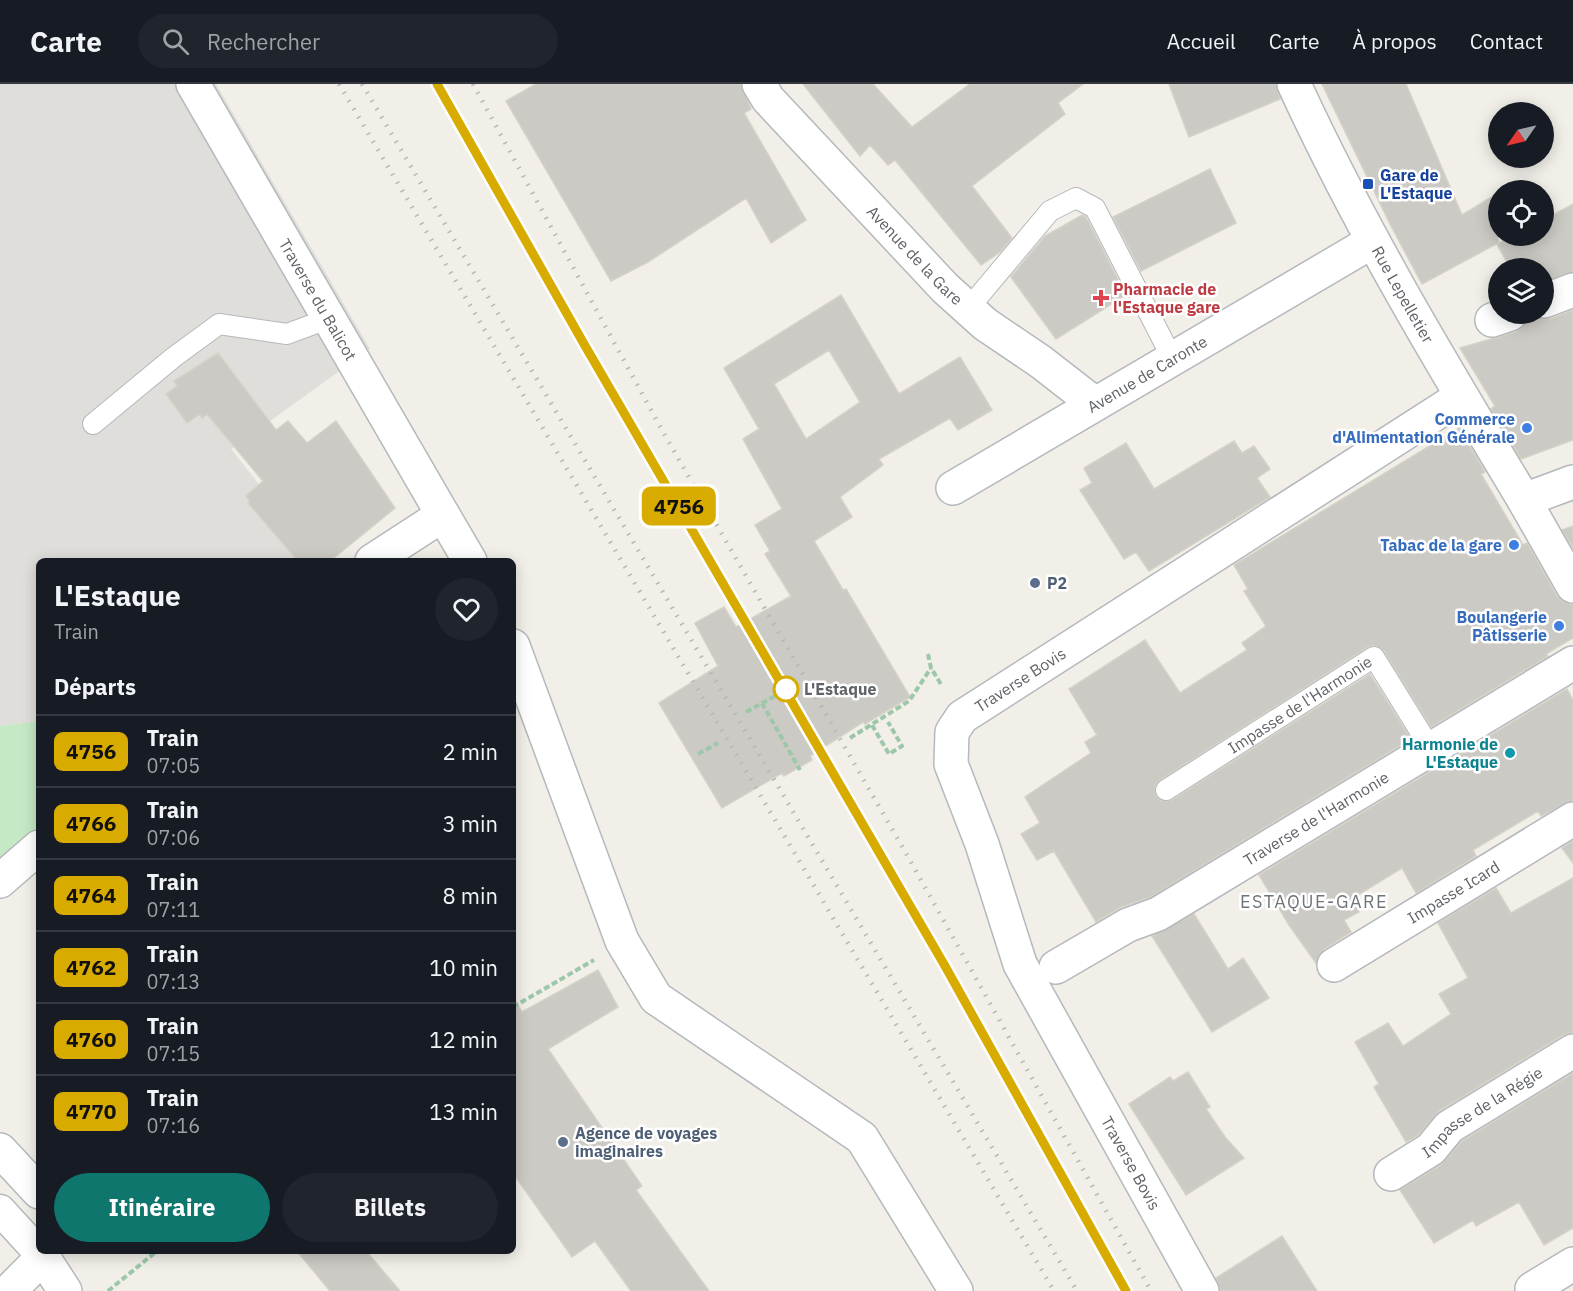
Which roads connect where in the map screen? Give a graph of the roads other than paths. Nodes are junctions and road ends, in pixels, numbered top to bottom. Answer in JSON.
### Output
{"nodes":[{"id":1,"x":193,"y":84,"type":"edge"},
{"id":2,"x":759,"y":84,"type":"edge"},
{"id":3,"x":1294,"y":84,"type":"edge"},
{"id":4,"x":1373,"y":241,"type":"junction"},
{"id":5,"x":1573,"y":290,"type":"edge"},
{"id":6,"x":1554,"y":297,"type":"edge"},
{"id":7,"x":968,"y":309,"type":"junction"},
{"id":8,"x":330,"y":318,"type":"junction"},
{"id":9,"x":1172,"y":358,"type":"junction"},
{"id":10,"x":1461,"y":397,"type":"junction"},
{"id":11,"x":1095,"y":404,"type":"junction"},
{"id":12,"x":93,"y":424,"type":"dead end"},
{"id":13,"x":1573,"y":482,"type":"edge"},
{"id":14,"x":953,"y":488,"type":"dead end"},
{"id":15,"x":1524,"y":500,"type":"junction"},
{"id":16,"x":443,"y":515,"type":"junction"},
{"id":17,"x":377,"y":558,"type":"edge"},
{"id":18,"x":468,"y":558,"type":"edge"},
{"id":19,"x":1573,"y":586,"type":"edge"},
{"id":20,"x":516,"y":653,"type":"edge"},
{"id":21,"x":1573,"y":663,"type":"edge"},
{"id":22,"x":1431,"y":748,"type":"junction"},
{"id":23,"x":1166,"y":790,"type":"dead end"},
{"id":24,"x":1573,"y":819,"type":"edge"},
{"id":25,"x":36,"y":850,"type":"edge"},
{"id":26,"x":0,"y":881,"type":"edge"},
{"id":27,"x":1334,"y":965,"type":"dead end"},
{"id":28,"x":1056,"y":967,"type":"dead end"},
{"id":29,"x":1573,"y":1051,"type":"edge"},
{"id":30,"x":0,"y":1150,"type":"edge"},
{"id":31,"x":1391,"y":1174,"type":"dead end"},
{"id":32,"x":36,"y":1189,"type":"edge"},
{"id":33,"x":0,"y":1210,"type":"edge"},
{"id":34,"x":36,"y":1247,"type":"edge"},
{"id":35,"x":43,"y":1254,"type":"edge"},
{"id":36,"x":1573,"y":1264,"type":"edge"},
{"id":37,"x":1532,"y":1289,"type":"dead end"},
{"id":38,"x":9,"y":1291,"type":"edge"},
{"id":39,"x":65,"y":1291,"type":"edge"},
{"id":40,"x":956,"y":1291,"type":"edge"},
{"id":41,"x":1202,"y":1291,"type":"edge"}],
"edges":[{"from":1,"to":8,"type":"street","name":"Traverse du Balicot"},
{"from":2,"to":7,"type":"street","name":"Avenue de la Gare"},
{"from":3,"to":4,"type":"street","name":"Rue Lepelletier"},
{"from":4,"to":9,"type":"street","name":"Avenue de Caronte"},
{"from":4,"to":10,"type":"street","name":"Rue Lepelletier"},
{"from":5,"to":6,"type":"street"},
{"from":7,"to":9,"type":"lane"},
{"from":7,"to":11,"type":"street","name":"Avenue de la Gare"},
{"from":8,"to":12,"type":"lane"},
{"from":8,"to":16,"type":"street","name":"Traverse du Balicot"},
{"from":9,"to":11,"type":"street","name":"Avenue de Caronte"},
{"from":10,"to":15,"type":"street","name":"Rue Lepelletier"},
{"from":10,"to":41,"type":"street","name":"Traverse Bovis"},
{"from":11,"to":14,"type":"street","name":"Avenue de Caronte"},
{"from":13,"to":15,"type":"street"},
{"from":15,"to":19,"type":"street","name":"Rue Lepelletier"},
{"from":16,"to":17,"type":"street"},
{"from":16,"to":18,"type":"street"},
{"from":20,"to":40,"type":"street"},
{"from":21,"to":22,"type":"street","name":"Traverse de l'Harmonie"},
{"from":22,"to":23,"type":"lane","name":"Impasse de l'Harmonie"},
{"from":22,"to":28,"type":"street","name":"Traverse de l'Harmonie"},
{"from":24,"to":27,"type":"street","name":"Impasse Icard"},
{"from":25,"to":26,"type":"street"},
{"from":29,"to":31,"type":"street","name":"Impasse de la Régie"},
{"from":30,"to":32,"type":"street"},
{"from":33,"to":34,"type":"street"},
{"from":35,"to":38,"type":"street"},
{"from":35,"to":39,"type":"street"},
{"from":36,"to":37,"type":"street"}]}
